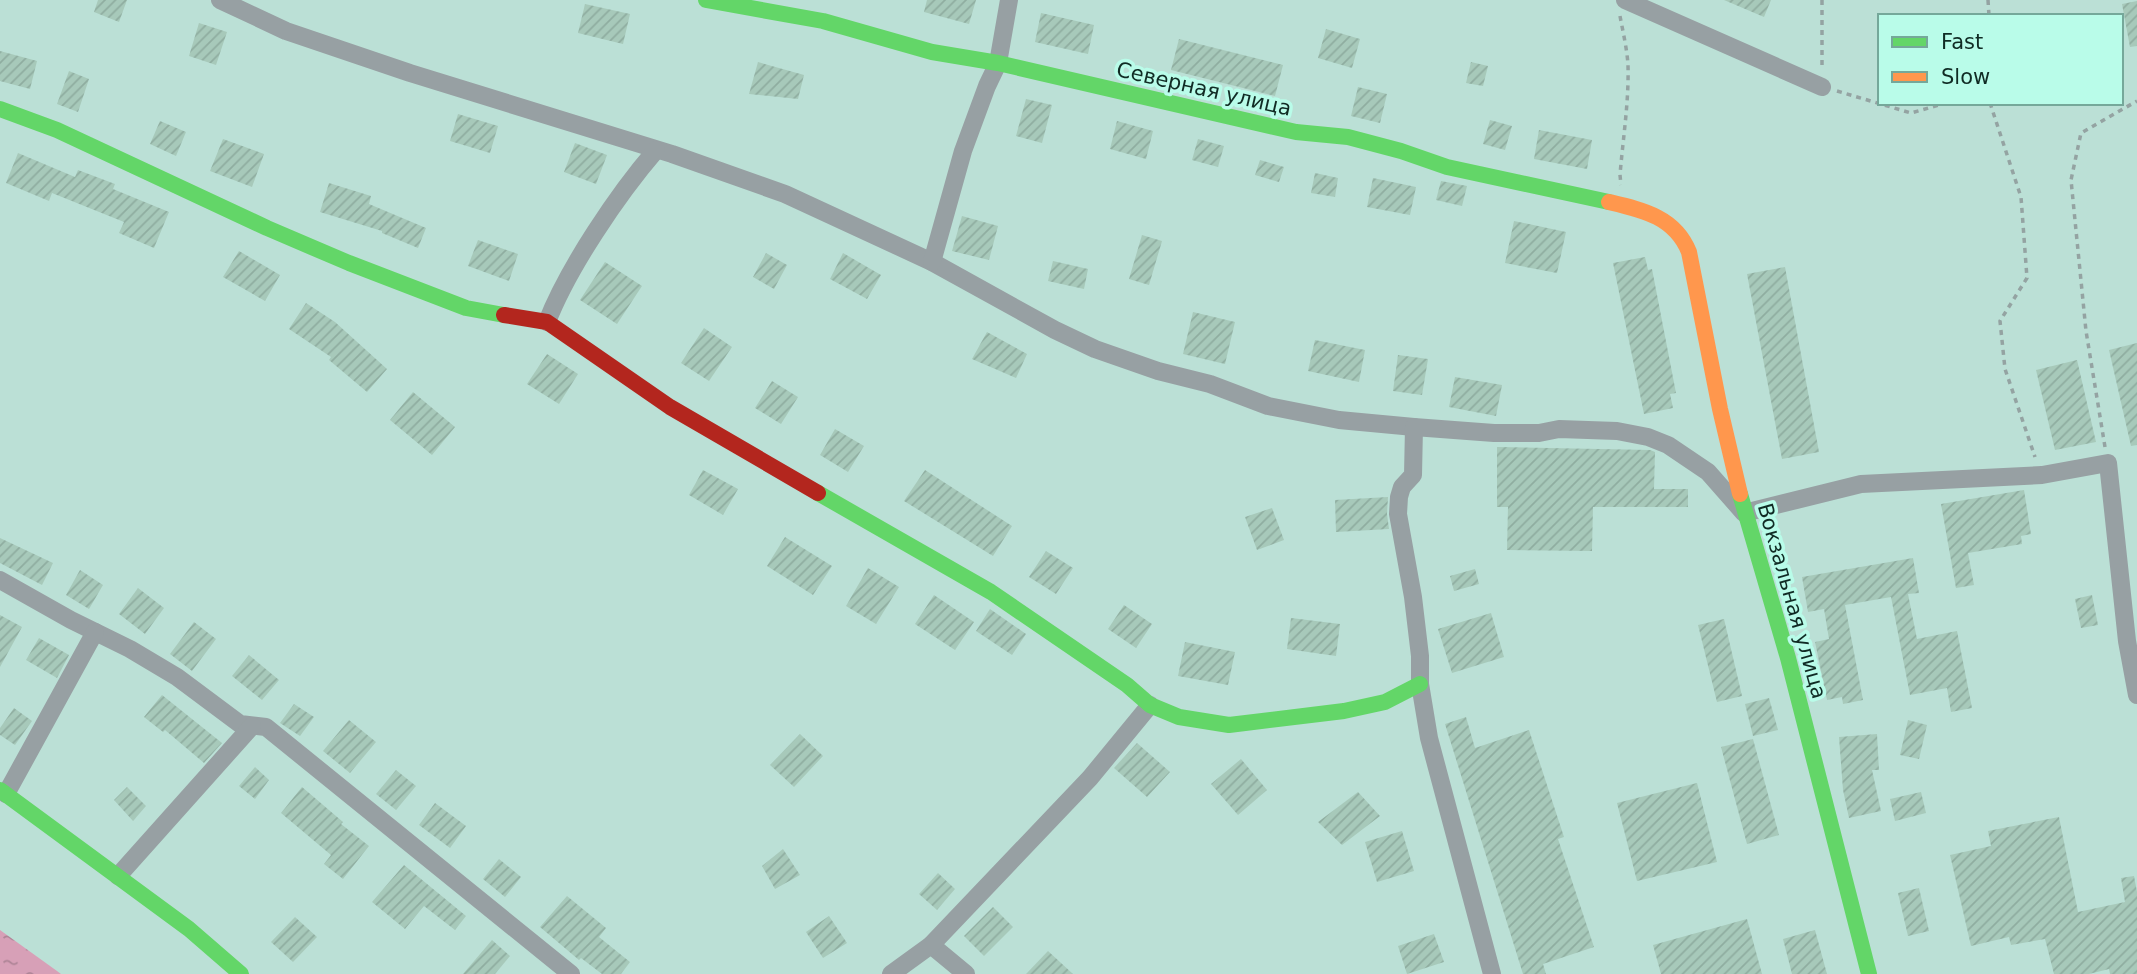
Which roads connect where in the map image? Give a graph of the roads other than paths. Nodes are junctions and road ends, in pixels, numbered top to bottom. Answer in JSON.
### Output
{"nodes":[{"id":1,"x":220,"y":0,"type":"edge"},
{"id":2,"x":706,"y":0,"type":"edge"},
{"id":3,"x":1009,"y":0,"type":"edge"},
{"id":4,"x":1622,"y":6,"type":"edge"},
{"id":5,"x":998,"y":62,"type":"junction"},
{"id":6,"x":1822,"y":87,"type":"road end"},
{"id":7,"x":0,"y":109,"type":"edge"},
{"id":8,"x":656,"y":150,"type":"junction"},
{"id":9,"x":1683,"y":237,"type":"joint"},
{"id":10,"x":932,"y":262,"type":"junction"},
{"id":11,"x":547,"y":322,"type":"junction"},
{"id":12,"x":1414,"y":427,"type":"junction"},
{"id":13,"x":1744,"y":513,"type":"junction"},
{"id":14,"x":0,"y":580,"type":"edge"},
{"id":15,"x":95,"y":632,"type":"junction"},
{"id":16,"x":1420,"y":684,"type":"junction"},
{"id":17,"x":2137,"y":695,"type":"edge"},
{"id":18,"x":1150,"y":705,"type":"junction"},
{"id":19,"x":252,"y":726,"type":"junction"},
{"id":20,"x":3,"y":792,"type":"edge"},
{"id":21,"x":118,"y":876,"type":"junction"},
{"id":22,"x":931,"y":945,"type":"junction"},
{"id":23,"x":241,"y":974,"type":"edge"},
{"id":24,"x":571,"y":974,"type":"edge"},
{"id":25,"x":891,"y":974,"type":"edge"},
{"id":26,"x":966,"y":974,"type":"edge"},
{"id":27,"x":1492,"y":974,"type":"edge"},
{"id":28,"x":1869,"y":974,"type":"edge"}],
"edges":[{"from":1,"to":8,"type":"street"},
{"from":2,"to":5,"type":"street","name":"Северная улица"},
{"from":3,"to":5,"type":"street"},
{"from":4,"to":6,"type":"street"},
{"from":5,"to":9,"type":"street","name":"Северная улица"},
{"from":5,"to":10,"type":"street"},
{"from":7,"to":11,"type":"street"},
{"from":8,"to":10,"type":"street"},
{"from":8,"to":11,"type":"street"},
{"from":9,"to":13,"type":"street","name":"Вокзальная улица"},
{"from":10,"to":12,"type":"street"},
{"from":11,"to":18,"type":"street"},
{"from":12,"to":13,"type":"street"},
{"from":12,"to":16,"type":"street"},
{"from":13,"to":17,"type":"street"},
{"from":13,"to":28,"type":"street","name":"Вокзальная улица"},
{"from":14,"to":15,"type":"street"},
{"from":15,"to":19,"type":"street"},
{"from":15,"to":20,"type":"street"},
{"from":16,"to":18,"type":"street"},
{"from":16,"to":27,"type":"street"},
{"from":18,"to":22,"type":"street"},
{"from":19,"to":21,"type":"street"},
{"from":19,"to":24,"type":"street"},
{"from":20,"to":21,"type":"street"},
{"from":21,"to":23,"type":"street"},
{"from":22,"to":25,"type":"street"},
{"from":22,"to":26,"type":"street"}]}
